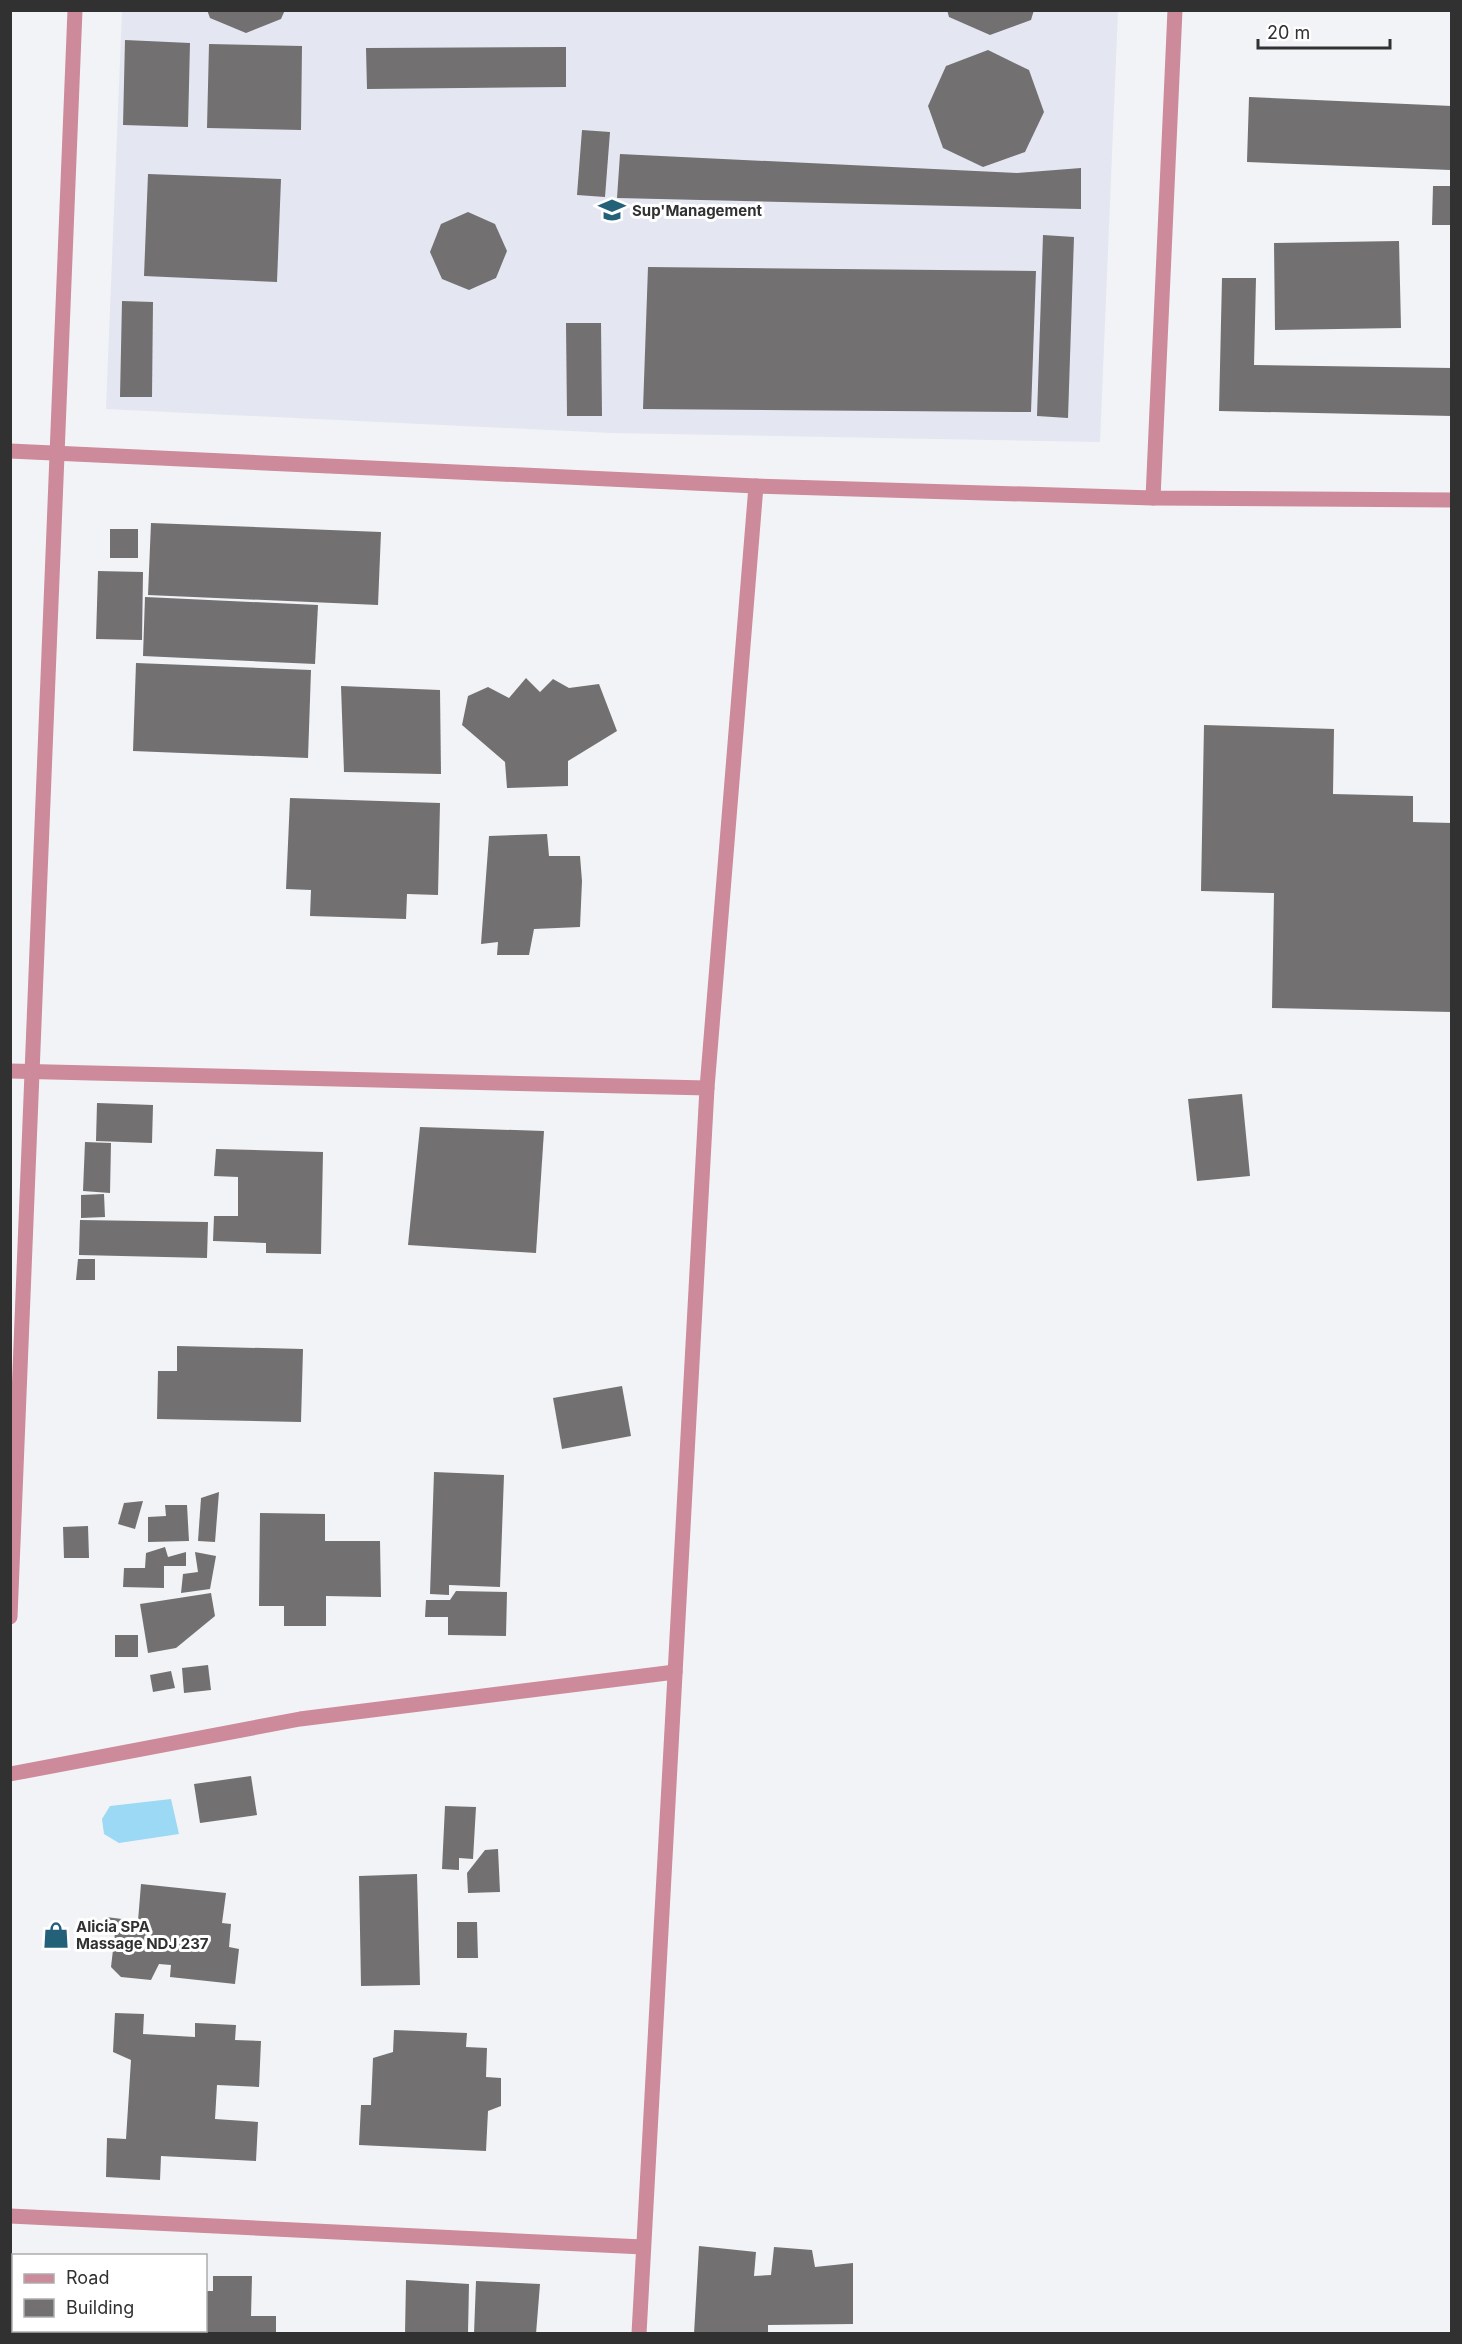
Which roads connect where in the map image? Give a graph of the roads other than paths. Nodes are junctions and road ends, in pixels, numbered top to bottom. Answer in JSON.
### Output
{"nodes":[{"id":1,"x":75,"y":10,"type":"edge"},
{"id":2,"x":1174,"y":10,"type":"edge"},
{"id":3,"x":10,"y":451,"type":"edge"},
{"id":4,"x":58,"y":453,"type":"junction"},
{"id":5,"x":756,"y":486,"type":"junction"},
{"id":6,"x":1153,"y":498,"type":"junction"},
{"id":7,"x":1452,"y":500,"type":"edge"},
{"id":8,"x":10,"y":1071,"type":"edge"},
{"id":9,"x":32,"y":1071,"type":"junction"},
{"id":10,"x":707,"y":1088,"type":"junction"},
{"id":11,"x":10,"y":1617,"type":"edge"},
{"id":12,"x":675,"y":1672,"type":"junction"},
{"id":13,"x":10,"y":1774,"type":"edge"},
{"id":14,"x":10,"y":2216,"type":"edge"},
{"id":15,"x":643,"y":2247,"type":"junction"},
{"id":16,"x":639,"y":2334,"type":"edge"}],
"edges":[{"from":1,"to":4,"type":"street"},
{"from":2,"to":6,"type":"street"},
{"from":3,"to":4,"type":"street"},
{"from":4,"to":5,"type":"street"},
{"from":4,"to":9,"type":"street"},
{"from":5,"to":6,"type":"street"},
{"from":5,"to":10,"type":"street"},
{"from":6,"to":7,"type":"street"},
{"from":8,"to":9,"type":"street"},
{"from":9,"to":10,"type":"street"},
{"from":9,"to":11,"type":"street"},
{"from":10,"to":12,"type":"street"},
{"from":12,"to":13,"type":"street"},
{"from":12,"to":15,"type":"street"},
{"from":14,"to":15,"type":"street"},
{"from":15,"to":16,"type":"street"}]}
